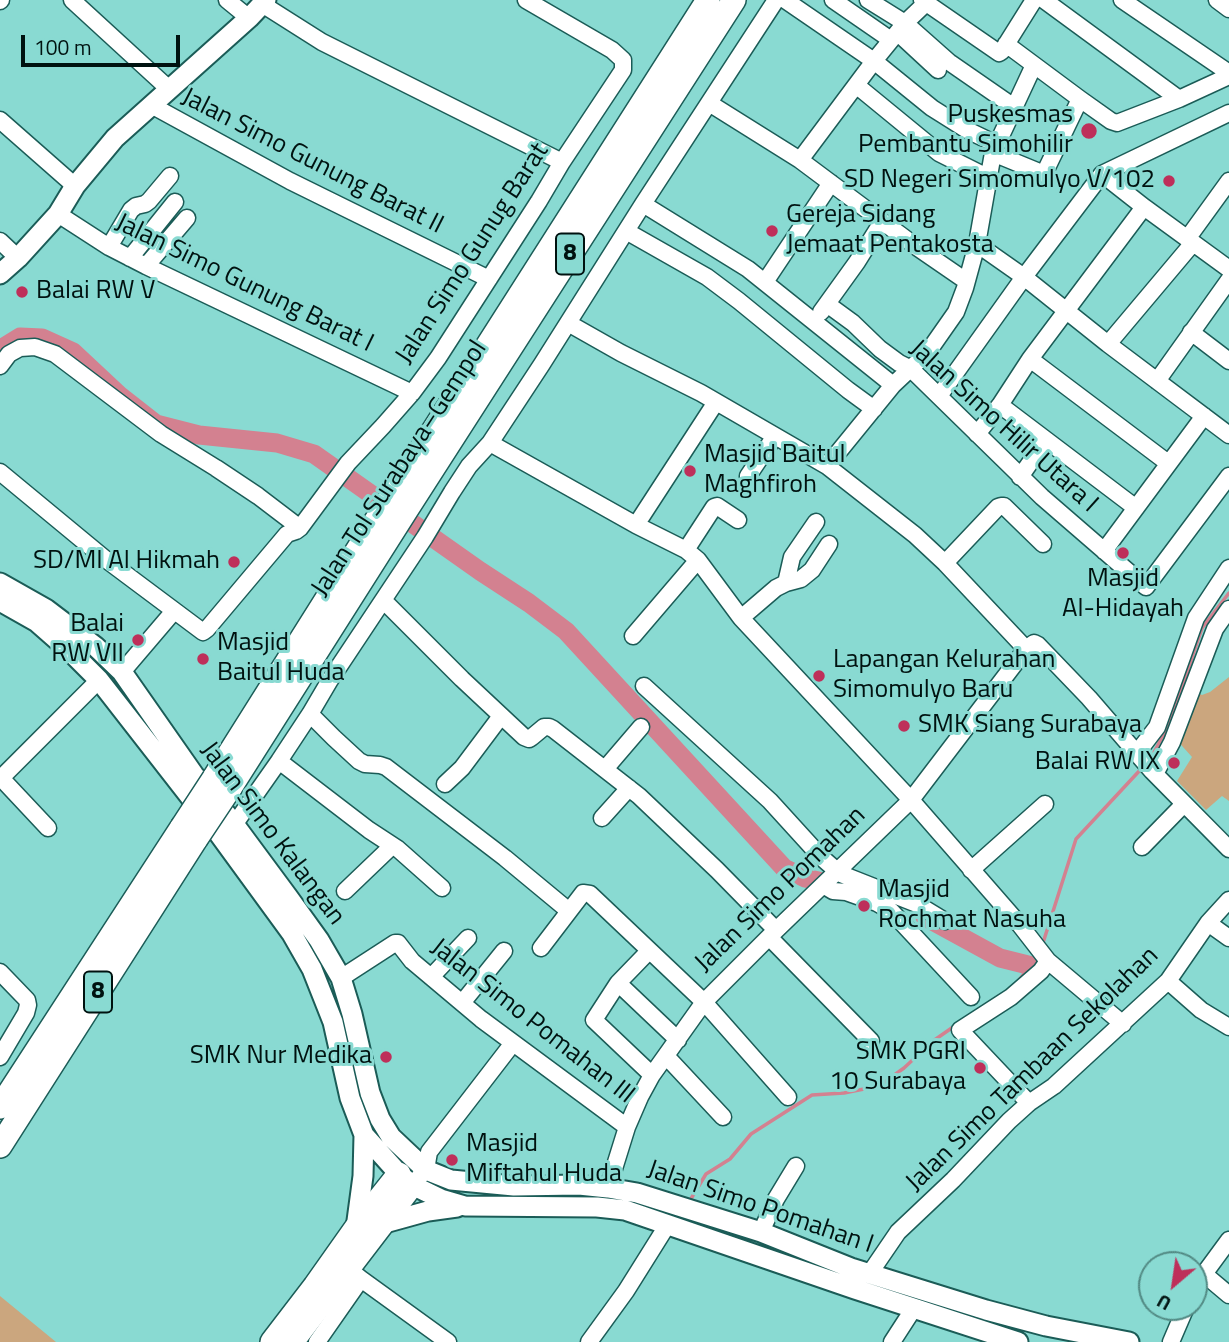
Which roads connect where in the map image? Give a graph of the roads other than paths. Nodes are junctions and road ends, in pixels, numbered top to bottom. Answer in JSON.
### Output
{"nodes":[{"id":1,"x":72,"y":0,"type":"edge"},
{"id":2,"x":227,"y":0,"type":"edge"},
{"id":3,"x":526,"y":0,"type":"edge"},
{"id":4,"x":708,"y":0,"type":"edge"},
{"id":5,"x":734,"y":0,"type":"edge"},
{"id":6,"x":776,"y":0,"type":"edge"},
{"id":7,"x":785,"y":0,"type":"edge"},
{"id":8,"x":833,"y":0,"type":"edge"},
{"id":9,"x":868,"y":0,"type":"edge"},
{"id":10,"x":1034,"y":0,"type":"edge"},
{"id":11,"x":1044,"y":0,"type":"edge"},
{"id":12,"x":1122,"y":0,"type":"edge"},
{"id":13,"x":1217,"y":0,"type":"edge"},
{"id":14,"x":924,"y":1,"type":"edge"},
{"id":15,"x":256,"y":6,"type":"edge"},
{"id":16,"x":1229,"y":9,"type":"edge"},
{"id":17,"x":898,"y":32,"type":"junction"},
{"id":18,"x":1001,"y":48,"type":"junction"},
{"id":19,"x":874,"y":61,"type":"junction"},
{"id":20,"x":1034,"y":65,"type":"junction"},
{"id":21,"x":937,"y":70,"type":"dead end"},
{"id":22,"x":1229,"y":75,"type":"edge"},
{"id":23,"x":856,"y":85,"type":"junction"},
{"id":24,"x":169,"y":89,"type":"junction"},
{"id":25,"x":1179,"y":99,"type":"junction"},
{"id":26,"x":1080,"y":100,"type":"junction"},
{"id":27,"x":709,"y":103,"type":"junction"},
{"id":28,"x":151,"y":105,"type":"junction"},
{"id":29,"x":1014,"y":107,"type":"junction"},
{"id":30,"x":1229,"y":113,"type":"edge"},
{"id":31,"x":0,"y":120,"type":"edge"},
{"id":32,"x":994,"y":148,"type":"junction"},
{"id":33,"x":800,"y":160,"type":"junction"},
{"id":34,"x":562,"y":162,"type":"junction"},
{"id":35,"x":1102,"y":174,"type":"junction"},
{"id":36,"x":170,"y":176,"type":"dead end"},
{"id":37,"x":988,"y":177,"type":"junction"},
{"id":38,"x":1229,"y":181,"type":"edge"},
{"id":39,"x":831,"y":183,"type":"junction"},
{"id":40,"x":75,"y":187,"type":"junction"},
{"id":41,"x":174,"y":202,"type":"dead end"},
{"id":42,"x":643,"y":204,"type":"junction"},
{"id":43,"x":1143,"y":207,"type":"junction"},
{"id":44,"x":58,"y":214,"type":"junction"},
{"id":45,"x":187,"y":218,"type":"dead end"},
{"id":46,"x":882,"y":222,"type":"junction"},
{"id":47,"x":626,"y":231,"type":"junction"},
{"id":48,"x":0,"y":241,"type":"edge"},
{"id":49,"x":1190,"y":241,"type":"junction"},
{"id":50,"x":977,"y":244,"type":"junction"},
{"id":51,"x":109,"y":247,"type":"junction"},
{"id":52,"x":18,"y":258,"type":"junction"},
{"id":53,"x":130,"y":258,"type":"junction"},
{"id":54,"x":146,"y":266,"type":"junction"},
{"id":55,"x":1229,"y":268,"type":"edge"},
{"id":56,"x":0,"y":274,"type":"edge"},
{"id":57,"x":1024,"y":277,"type":"junction"},
{"id":58,"x":489,"y":279,"type":"junction"},
{"id":59,"x":966,"y":281,"type":"junction"},
{"id":60,"x":765,"y":282,"type":"junction"},
{"id":61,"x":1226,"y":290,"type":"edge"},
{"id":62,"x":827,"y":304,"type":"junction"},
{"id":63,"x":1066,"y":310,"type":"junction"},
{"id":64,"x":813,"y":322,"type":"junction"},
{"id":65,"x":568,"y":323,"type":"junction"},
{"id":66,"x":1191,"y":332,"type":"junction"},
{"id":67,"x":1108,"y":344,"type":"junction"},
{"id":68,"x":1030,"y":359,"type":"junction"},
{"id":69,"x":1229,"y":361,"type":"edge"},
{"id":70,"x":0,"y":366,"type":"edge"},
{"id":71,"x":911,"y":369,"type":"junction"},
{"id":72,"x":1157,"y":381,"type":"junction"},
{"id":73,"x":893,"y":385,"type":"junction"},
{"id":74,"x":412,"y":393,"type":"junction"},
{"id":75,"x":939,"y":396,"type":"junction"},
{"id":76,"x":716,"y":402,"type":"junction"},
{"id":77,"x":1000,"y":405,"type":"junction"},
{"id":78,"x":874,"y":409,"type":"junction"},
{"id":79,"x":1204,"y":416,"type":"junction"},
{"id":80,"x":977,"y":434,"type":"junction"},
{"id":81,"x":1229,"y":435,"type":"edge"},
{"id":82,"x":775,"y":436,"type":"junction"},
{"id":83,"x":1046,"y":440,"type":"junction"},
{"id":84,"x":490,"y":443,"type":"junction"},
{"id":85,"x":1168,"y":463,"type":"junction"},
{"id":86,"x":827,"y":467,"type":"junction"},
{"id":87,"x":0,"y":472,"type":"edge"},
{"id":88,"x":748,"y":476,"type":"dead end"},
{"id":89,"x":1229,"y":476,"type":"edge"},
{"id":90,"x":1020,"y":477,"type":"junction"},
{"id":91,"x":1136,"y":508,"type":"junction"},
{"id":92,"x":395,"y":509,"type":"junction"},
{"id":93,"x":737,"y":520,"type":"dead end"},
{"id":94,"x":816,"y":522,"type":"dead end"},
{"id":95,"x":636,"y":525,"type":"junction"},
{"id":96,"x":300,"y":528,"type":"junction"},
{"id":97,"x":829,"y":544,"type":"dead end"},
{"id":98,"x":1043,"y":544,"type":"dead end"},
{"id":99,"x":1104,"y":551,"type":"junction"},
{"id":100,"x":692,"y":555,"type":"junction"},
{"id":101,"x":945,"y":563,"type":"junction"},
{"id":102,"x":1229,"y":568,"type":"edge"},
{"id":103,"x":0,"y":583,"type":"edge"},
{"id":104,"x":786,"y":583,"type":"junction"},
{"id":105,"x":383,"y":600,"type":"junction"},
{"id":106,"x":0,"y":601,"type":"edge"},
{"id":107,"x":1229,"y":609,"type":"edge"},
{"id":108,"x":174,"y":611,"type":"junction"},
{"id":109,"x":41,"y":615,"type":"junction"},
{"id":110,"x":741,"y":618,"type":"junction"},
{"id":111,"x":633,"y":636,"type":"dead end"},
{"id":112,"x":1026,"y":649,"type":"junction"},
{"id":113,"x":122,"y":672,"type":"junction"},
{"id":114,"x":99,"y":680,"type":"junction"},
{"id":115,"x":644,"y":686,"type":"dead end"},
{"id":116,"x":310,"y":713,"type":"junction"},
{"id":117,"x":500,"y":716,"type":"junction"},
{"id":118,"x":641,"y":727,"type":"dead end"},
{"id":119,"x":1139,"y":756,"type":"junction"},
{"id":120,"x":279,"y":761,"type":"junction"},
{"id":121,"x":605,"y":769,"type":"junction"},
{"id":122,"x":1154,"y":773,"type":"junction"},
{"id":123,"x":1,"y":778,"type":"edge"},
{"id":124,"x":445,"y":784,"type":"dead end"},
{"id":125,"x":629,"y":788,"type":"junction"},
{"id":126,"x":911,"y":800,"type":"junction"},
{"id":127,"x":1045,"y":804,"type":"dead end"},
{"id":128,"x":1184,"y":804,"type":"junction"},
{"id":129,"x":602,"y":818,"type":"dead end"},
{"id":130,"x":234,"y":824,"type":"junction"},
{"id":131,"x":48,"y":828,"type":"dead end"},
{"id":132,"x":189,"y":833,"type":"junction"},
{"id":133,"x":392,"y":846,"type":"junction"},
{"id":134,"x":1142,"y":847,"type":"dead end"},
{"id":135,"x":1229,"y":849,"type":"edge"},
{"id":136,"x":971,"y":870,"type":"junction"},
{"id":137,"x":831,"y":877,"type":"junction"},
{"id":138,"x":442,"y":888,"type":"dead end"},
{"id":139,"x":345,"y":891,"type":"dead end"},
{"id":140,"x":1229,"y":900,"type":"edge"},
{"id":141,"x":569,"y":911,"type":"junction"},
{"id":142,"x":945,"y":921,"type":"dead end"},
{"id":143,"x":1208,"y":923,"type":"junction"},
{"id":144,"x":772,"y":933,"type":"junction"},
{"id":145,"x":468,"y":938,"type":"dead end"},
{"id":146,"x":1229,"y":938,"type":"edge"},
{"id":147,"x":541,"y":948,"type":"dead end"},
{"id":148,"x":504,"y":951,"type":"dead end"},
{"id":149,"x":649,"y":951,"type":"junction"},
{"id":150,"x":1042,"y":953,"type":"junction"},
{"id":151,"x":0,"y":972,"type":"edge"},
{"id":152,"x":431,"y":977,"type":"junction"},
{"id":153,"x":341,"y":978,"type":"junction"},
{"id":154,"x":1168,"y":981,"type":"junction"},
{"id":155,"x":618,"y":982,"type":"junction"},
{"id":156,"x":971,"y":997,"type":"dead end"},
{"id":157,"x":704,"y":1002,"type":"junction"},
{"id":158,"x":462,"y":1003,"type":"junction"},
{"id":159,"x":1123,"y":1024,"type":"junction"},
{"id":160,"x":1229,"y":1027,"type":"edge"},
{"id":161,"x":678,"y":1040,"type":"junction"},
{"id":162,"x":871,"y":1041,"type":"dead end"},
{"id":163,"x":513,"y":1043,"type":"junction"},
{"id":164,"x":666,"y":1056,"type":"junction"},
{"id":165,"x":0,"y":1057,"type":"edge"},
{"id":166,"x":652,"y":1074,"type":"junction"},
{"id":167,"x":789,"y":1097,"type":"dead end"},
{"id":168,"x":1029,"y":1104,"type":"junction"},
{"id":169,"x":0,"y":1107,"type":"edge"},
{"id":170,"x":723,"y":1117,"type":"dead end"},
{"id":171,"x":627,"y":1127,"type":"junction"},
{"id":172,"x":364,"y":1135,"type":"junction"},
{"id":173,"x":0,"y":1146,"type":"edge"},
{"id":174,"x":796,"y":1166,"type":"dead end"},
{"id":175,"x":416,"y":1168,"type":"junction"},
{"id":176,"x":609,"y":1183,"type":"junction"},
{"id":177,"x":466,"y":1206,"type":"junction"},
{"id":178,"x":381,"y":1224,"type":"junction"},
{"id":179,"x":668,"y":1224,"type":"junction"},
{"id":180,"x":356,"y":1228,"type":"junction"},
{"id":181,"x":761,"y":1232,"type":"junction"},
{"id":182,"x":1229,"y":1240,"type":"edge"},
{"id":183,"x":348,"y":1268,"type":"junction"},
{"id":184,"x":1208,"y":1269,"type":"edge"},
{"id":185,"x":870,"y":1273,"type":"junction"},
{"id":186,"x":1208,"y":1277,"type":"edge"},
{"id":187,"x":1229,"y":1295,"type":"edge"},
{"id":188,"x":914,"y":1308,"type":"junction"},
{"id":189,"x":1180,"y":1321,"type":"edge"},
{"id":190,"x":1039,"y":1325,"type":"junction"},
{"id":191,"x":272,"y":1342,"type":"edge"},
{"id":192,"x":292,"y":1342,"type":"edge"},
{"id":193,"x":317,"y":1342,"type":"edge"},
{"id":194,"x":448,"y":1342,"type":"edge"},
{"id":195,"x":589,"y":1342,"type":"edge"},
{"id":196,"x":892,"y":1342,"type":"edge"},
{"id":197,"x":1018,"y":1342,"type":"edge"},
{"id":198,"x":1026,"y":1342,"type":"edge"},
{"id":199,"x":1129,"y":1342,"type":"edge"},
{"id":200,"x":1171,"y":1342,"type":"edge"}],
"edges":[{"from":1,"to":24,"type":"street"},
{"from":2,"to":15,"type":"street"},
{"from":3,"to":34,"type":"street","name":"Jalan Simo Gunug Barat"},
{"from":4,"to":92,"type":"highway","name":"Jalan Tol Surabaya–Gempol","number":"8"},
{"from":5,"to":92,"type":"highway","name":"Jalan Tol Surabaya–Gempol","number":"8"},
{"from":6,"to":27,"type":"street"},
{"from":7,"to":19,"type":"street"},
{"from":8,"to":17,"type":"street"},
{"from":9,"to":17,"type":"street"},
{"from":10,"to":18,"type":"street"},
{"from":11,"to":25,"type":"street"},
{"from":12,"to":22,"type":"street"},
{"from":13,"to":16,"type":"street"},
{"from":14,"to":17,"type":"street"},
{"from":14,"to":18,"type":"street"},
{"from":15,"to":24,"type":"main road"},
{"from":15,"to":34,"type":"street"},
{"from":17,"to":19,"type":"street"},
{"from":17,"to":21,"type":"street"},
{"from":17,"to":29,"type":"street"},
{"from":18,"to":20,"type":"street"},
{"from":19,"to":23,"type":"street"},
{"from":19,"to":32,"type":"street"},
{"from":20,"to":26,"type":"street"},
{"from":20,"to":29,"type":"street"},
{"from":22,"to":25,"type":"street"},
{"from":23,"to":33,"type":"street"},
{"from":23,"to":37,"type":"street"},
{"from":24,"to":28,"type":"main road"},
{"from":25,"to":26,"type":"street"},
{"from":26,"to":32,"type":"street"},
{"from":27,"to":33,"type":"street"},
{"from":27,"to":42,"type":"street"},
{"from":28,"to":40,"type":"main road"},
{"from":28,"to":58,"type":"street","name":"Jalan Simo Gunung Barat II"},
{"from":29,"to":32,"type":"street"},
{"from":30,"to":35,"type":"street"},
{"from":31,"to":40,"type":"street"},
{"from":32,"to":37,"type":"street"},
{"from":33,"to":39,"type":"street"},
{"from":34,"to":58,"type":"street","name":"Jalan Simo Gunug Barat"},
{"from":35,"to":43,"type":"street"},
{"from":35,"to":57,"type":"street"},
{"from":36,"to":51,"type":"street"},
{"from":37,"to":50,"type":"street"},
{"from":38,"to":49,"type":"street"},
{"from":39,"to":46,"type":"street"},
{"from":39,"to":60,"type":"street"},
{"from":40,"to":44,"type":"main road"},
{"from":41,"to":53,"type":"street"},
{"from":42,"to":47,"type":"street"},
{"from":42,"to":60,"type":"street"},
{"from":43,"to":49,"type":"street"},
{"from":43,"to":63,"type":"street"},
{"from":44,"to":51,"type":"street","name":"Jalan Simo Gunung Barat I"},
{"from":44,"to":52,"type":"main road"},
{"from":45,"to":54,"type":"street"},
{"from":46,"to":59,"type":"street"},
{"from":46,"to":62,"type":"street"},
{"from":47,"to":65,"type":"street"},
{"from":47,"to":78,"type":"street"},
{"from":48,"to":52,"type":"street"},
{"from":49,"to":55,"type":"street"},
{"from":49,"to":67,"type":"street"},
{"from":50,"to":57,"type":"street"},
{"from":50,"to":59,"type":"street"},
{"from":51,"to":53,"type":"street","name":"Jalan Simo Gunung Barat I"},
{"from":52,"to":56,"type":"main road"},
{"from":53,"to":54,"type":"street","name":"Jalan Simo Gunung Barat I"},
{"from":54,"to":74,"type":"street","name":"Jalan Simo Gunung Barat I"},
{"from":57,"to":63,"type":"street"},
{"from":57,"to":75,"type":"street"},
{"from":58,"to":74,"type":"street","name":"Jalan Simo Gunug Barat"},
{"from":59,"to":71,"type":"street"},
{"from":60,"to":64,"type":"street"},
{"from":61,"to":66,"type":"street"},
{"from":62,"to":64,"type":"street"},
{"from":62,"to":71,"type":"street","name":"Jalan Simo Hilir Utara I"},
{"from":63,"to":67,"type":"street"},
{"from":63,"to":68,"type":"street"},
{"from":64,"to":73,"type":"street"},
{"from":65,"to":76,"type":"street"},
{"from":65,"to":84,"type":"street"},
{"from":66,"to":69,"type":"street"},
{"from":66,"to":72,"type":"street"},
{"from":67,"to":72,"type":"street"},
{"from":68,"to":77,"type":"street"},
{"from":68,"to":85,"type":"street"},
{"from":70,"to":96,"type":"street"},
{"from":71,"to":73,"type":"street"},
{"from":71,"to":75,"type":"street","name":"Jalan Simo Hilir Utara I"},
{"from":72,"to":79,"type":"street"},
{"from":73,"to":78,"type":"street"},
{"from":74,"to":96,"type":"street","name":"Jalan Simo Gunug Barat"},
{"from":75,"to":80,"type":"street","name":"Jalan Simo Hilir Utara I"},
{"from":76,"to":82,"type":"street"},
{"from":76,"to":95,"type":"street"},
{"from":77,"to":80,"type":"street"},
{"from":77,"to":83,"type":"street"},
{"from":78,"to":86,"type":"street"},
{"from":79,"to":81,"type":"street"},
{"from":79,"to":85,"type":"street"},
{"from":80,"to":90,"type":"street","name":"Jalan Simo Hilir Utara I"},
{"from":82,"to":86,"type":"street"},
{"from":82,"to":88,"type":"street"},
{"from":83,"to":90,"type":"street"},
{"from":83,"to":91,"type":"street"},
{"from":84,"to":95,"type":"street"},
{"from":84,"to":105,"type":"street"},
{"from":85,"to":91,"type":"street"},
{"from":86,"to":101,"type":"street"},
{"from":87,"to":108,"type":"street"},
{"from":89,"to":99,"type":"street","name":"Jalan Simo Hilir Utara I"},
{"from":90,"to":99,"type":"street","name":"Jalan Simo Hilir Utara I"},
{"from":91,"to":99,"type":"street"},
{"from":92,"to":132,"type":"highway","name":"Jalan Tol Surabaya–Gempol","number":"8","bridge":true},
{"from":93,"to":100,"type":"street"},
{"from":94,"to":104,"type":"street"},
{"from":95,"to":100,"type":"street"},
{"from":96,"to":108,"type":"street","name":"Jalan Simo Gunug Barat"},
{"from":97,"to":104,"type":"street"},
{"from":98,"to":101,"type":"street"},
{"from":100,"to":110,"type":"street"},
{"from":100,"to":111,"type":"street"},
{"from":101,"to":112,"type":"street"},
{"from":102,"to":119,"type":"street"},
{"from":103,"to":109,"type":"main road","name":"Jalan Simo Kalangan"},
{"from":104,"to":110,"type":"street"},
{"from":105,"to":116,"type":"street"},
{"from":105,"to":117,"type":"street"},
{"from":106,"to":109,"type":"main road","name":"Jalan Simo Kalangan"},
{"from":107,"to":122,"type":"street"},
{"from":108,"to":113,"type":"street"},
{"from":109,"to":113,"type":"main road","name":"Jalan Simo Kalangan"},
{"from":109,"to":114,"type":"main road","name":"Jalan Simo Kalangan"},
{"from":110,"to":126,"type":"street"},
{"from":112,"to":119,"type":"street"},
{"from":112,"to":126,"type":"street","name":"Jalan Simo Pomahan"},
{"from":113,"to":130,"type":"main road","name":"Jalan Simo Kalangan"},
{"from":114,"to":123,"type":"street"},
{"from":114,"to":172,"type":"main road","name":"Jalan Simo Kalangan"},
{"from":115,"to":137,"type":"street"},
{"from":116,"to":120,"type":"street"},
{"from":116,"to":141,"type":"street"},
{"from":117,"to":121,"type":"street"},
{"from":117,"to":124,"type":"street"},
{"from":118,"to":121,"type":"street"},
{"from":119,"to":122,"type":"street"},
{"from":120,"to":130,"type":"street"},
{"from":120,"to":133,"type":"street"},
{"from":121,"to":125,"type":"street"},
{"from":122,"to":128,"type":"street"},
{"from":123,"to":131,"type":"street"},
{"from":125,"to":129,"type":"street"},
{"from":125,"to":144,"type":"street"},
{"from":126,"to":136,"type":"street"},
{"from":126,"to":137,"type":"street","name":"Jalan Simo Pomahan"},
{"from":127,"to":136,"type":"street"},
{"from":128,"to":134,"type":"street"},
{"from":128,"to":135,"type":"street"},
{"from":130,"to":153,"type":"main road","name":"Jalan Simo Kalangan"},
{"from":132,"to":169,"type":"highway","name":"Jalan Tol Surabaya–Gempol","number":"8"},
{"from":132,"to":173,"type":"highway","name":"Jalan Tol Surabaya–Gempol","number":"8"},
{"from":133,"to":138,"type":"street"},
{"from":133,"to":139,"type":"street"},
{"from":136,"to":150,"type":"street"},
{"from":137,"to":142,"type":"street"},
{"from":137,"to":144,"type":"street","name":"Jalan Simo Pomahan"},
{"from":137,"to":156,"type":"street"},
{"from":140,"to":143,"type":"street","name":"Jalan Simo Tambaan Sekolahan"},
{"from":141,"to":147,"type":"street"},
{"from":141,"to":149,"type":"street"},
{"from":143,"to":146,"type":"street"},
{"from":143,"to":154,"type":"street","name":"Jalan Simo Tambaan Sekolahan"},
{"from":144,"to":157,"type":"street","name":"Jalan Simo Pomahan"},
{"from":144,"to":162,"type":"street"},
{"from":145,"to":152,"type":"street"},
{"from":148,"to":158,"type":"street"},
{"from":149,"to":155,"type":"street"},
{"from":149,"to":157,"type":"street"},
{"from":150,"to":159,"type":"street"},
{"from":150,"to":168,"type":"street"},
{"from":151,"to":165,"type":"street"},
{"from":152,"to":153,"type":"street","name":"Jalan Simo Pomahan III"},
{"from":152,"to":158,"type":"street","name":"Jalan Simo Pomahan III"},
{"from":153,"to":175,"type":"main road","name":"Jalan Simo Kalangan"},
{"from":154,"to":159,"type":"street","name":"Jalan Simo Tambaan Sekolahan"},
{"from":154,"to":160,"type":"street"},
{"from":155,"to":161,"type":"street"},
{"from":155,"to":166,"type":"street"},
{"from":157,"to":161,"type":"street","name":"Jalan Simo Pomahan"},
{"from":157,"to":167,"type":"street"},
{"from":158,"to":163,"type":"street","name":"Jalan Simo Pomahan III"},
{"from":159,"to":168,"type":"street","name":"Jalan Simo Tambaan Sekolahan"},
{"from":161,"to":164,"type":"street","name":"Jalan Simo Pomahan"},
{"from":163,"to":171,"type":"street","name":"Jalan Simo Pomahan III"},
{"from":163,"to":175,"type":"street"},
{"from":164,"to":166,"type":"street","name":"Jalan Simo Pomahan"},
{"from":164,"to":170,"type":"street"},
{"from":166,"to":171,"type":"street","name":"Jalan Simo Pomahan"},
{"from":168,"to":185,"type":"street","name":"Jalan Simo Tambaan Sekolahan"},
{"from":171,"to":176,"type":"street","name":"Jalan Simo Pomahan"},
{"from":172,"to":175,"type":"main road","name":"Jalan Simo Kalangan"},
{"from":172,"to":180,"type":"main road"},
{"from":174,"to":181,"type":"street"},
{"from":175,"to":176,"type":"main road","name":"Jalan Simo Pomahan I"},
{"from":175,"to":177,"type":"main road"},
{"from":175,"to":178,"type":"highway"},
{"from":175,"to":180,"type":"highway"},
{"from":176,"to":181,"type":"main road","name":"Jalan Simo Pomahan I"},
{"from":177,"to":178,"type":"main road"},
{"from":177,"to":179,"type":"main road"},
{"from":178,"to":183,"type":"highway"},
{"from":179,"to":188,"type":"main road"},
{"from":179,"to":195,"type":"street"},
{"from":180,"to":183,"type":"highway"},
{"from":181,"to":185,"type":"main road","name":"Jalan Simo Pomahan I"},
{"from":182,"to":184,"type":"street"},
{"from":183,"to":191,"type":"highway"},
{"from":183,"to":192,"type":"highway"},
{"from":183,"to":193,"type":"street"},
{"from":183,"to":194,"type":"street"},
{"from":185,"to":190,"type":"main road","name":"Jalan Simo Pomahan I"},
{"from":186,"to":187,"type":"street"},
{"from":188,"to":196,"type":"street"},
{"from":188,"to":197,"type":"main road"},
{"from":189,"to":200,"type":"street"},
{"from":190,"to":198,"type":"main road"},
{"from":190,"to":199,"type":"main road","name":"Jalan Simo Pomahan I"}]}
